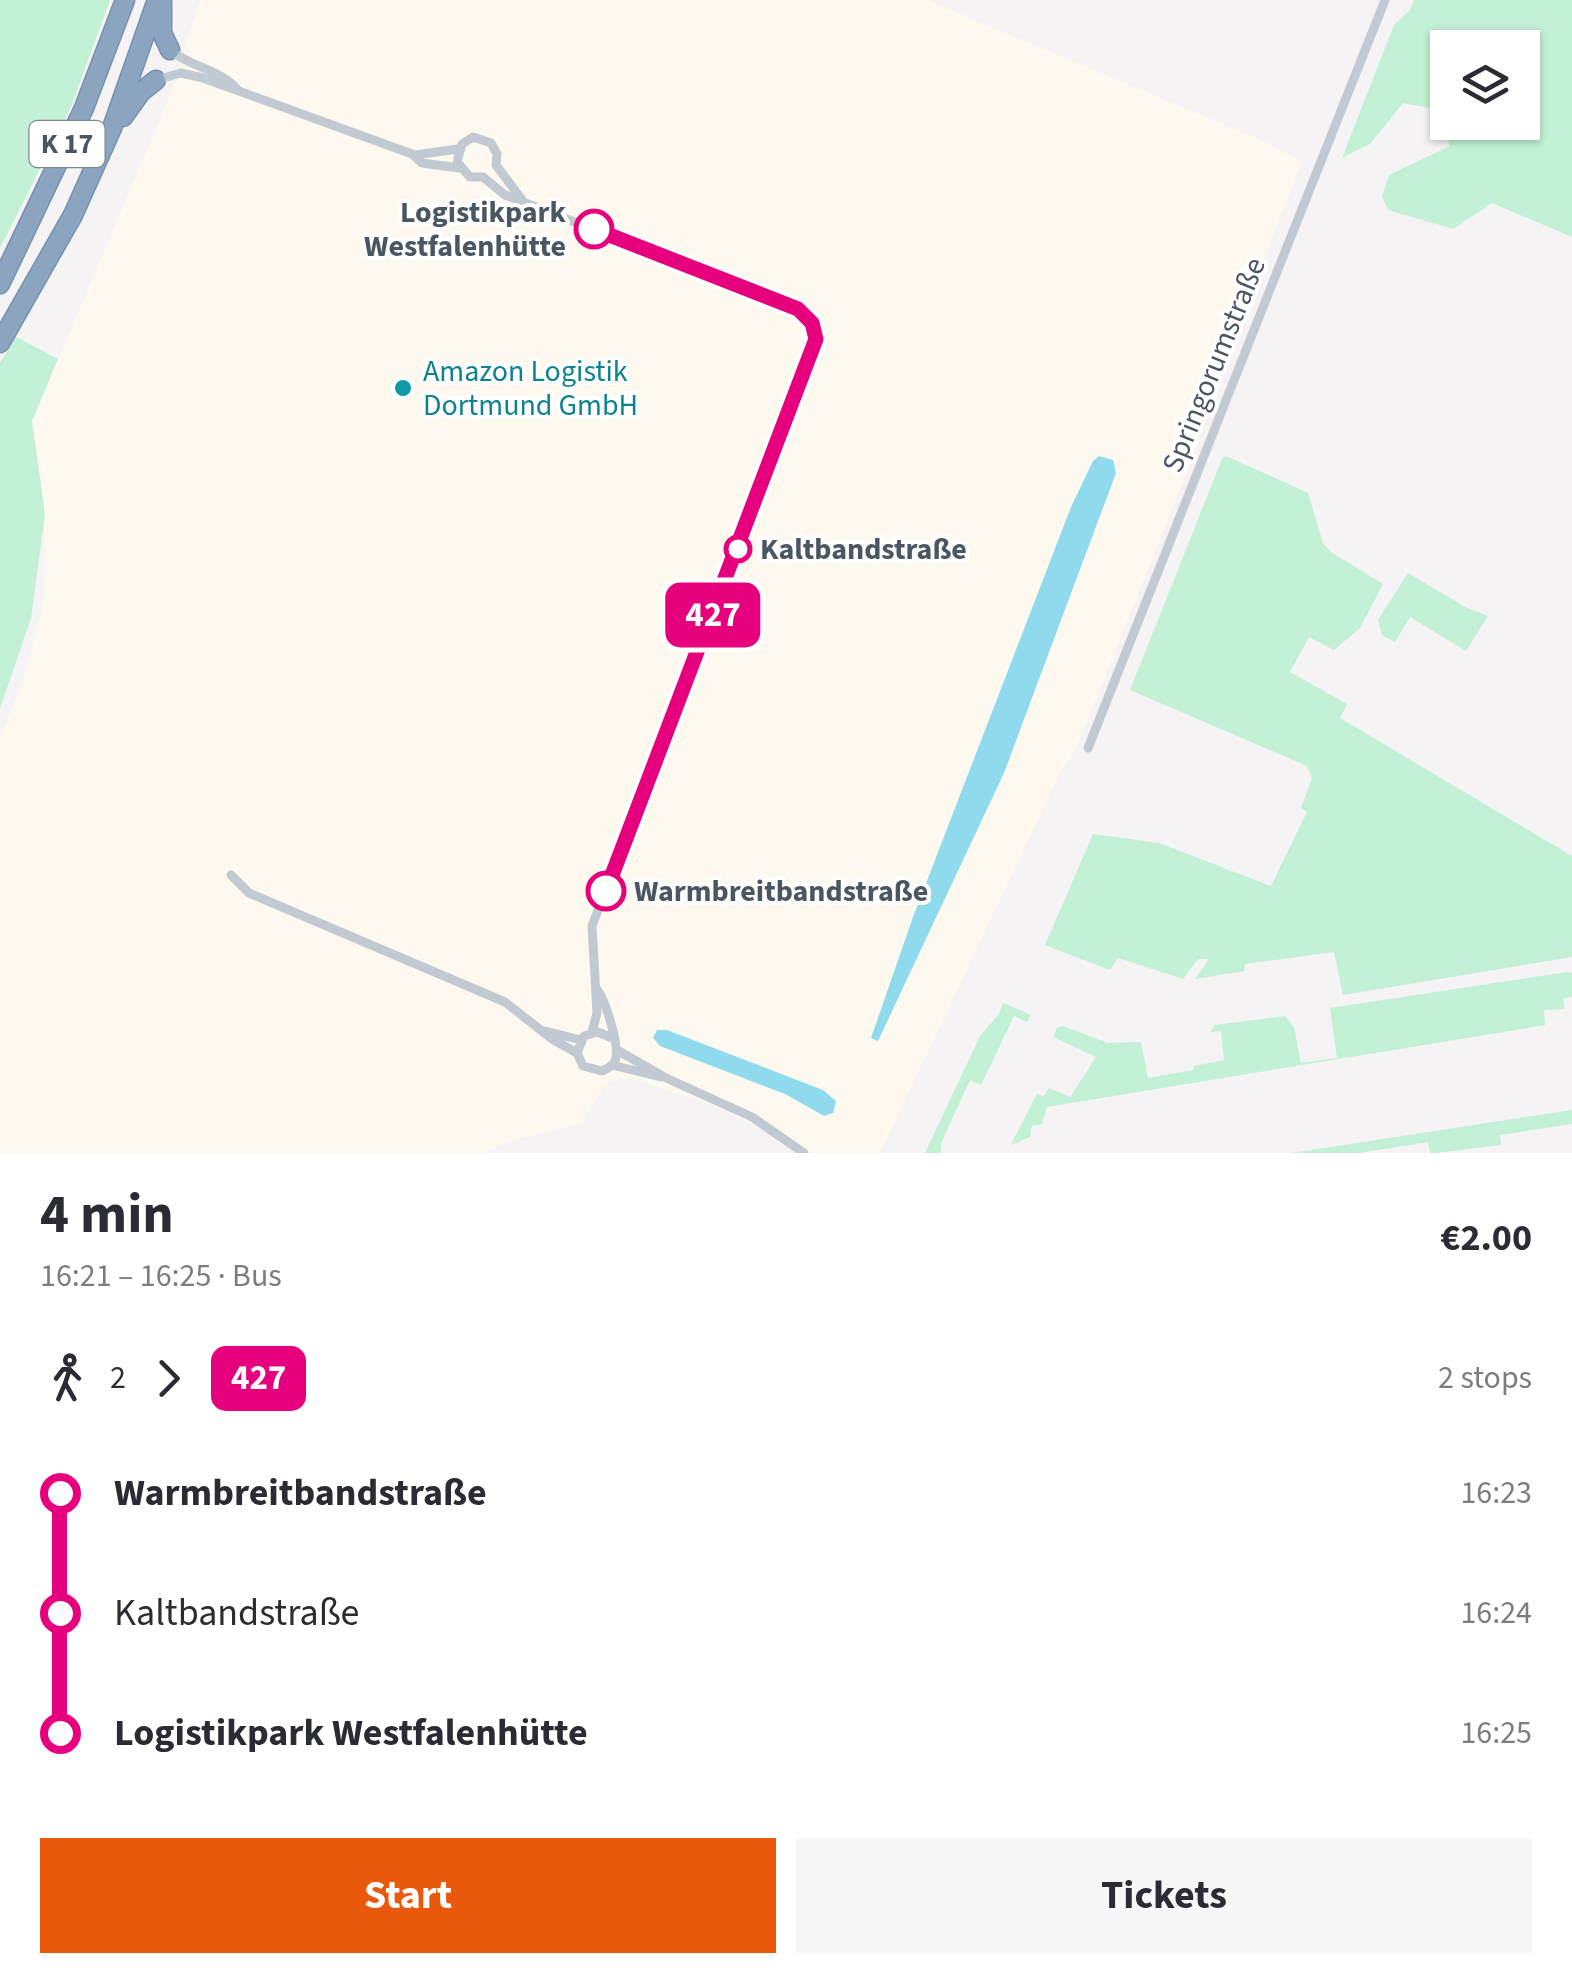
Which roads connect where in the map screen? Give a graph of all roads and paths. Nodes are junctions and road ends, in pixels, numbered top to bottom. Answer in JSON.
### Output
{"nodes":[{"id":1,"x":125,"y":0,"type":"edge"},
{"id":2,"x":159,"y":0,"type":"edge"},
{"id":3,"x":1385,"y":0,"type":"edge"},
{"id":4,"x":170,"y":50,"type":"joint"},
{"id":5,"x":156,"y":80,"type":"joint"},
{"id":6,"x":238,"y":89,"type":"junction"},
{"id":7,"x":112,"y":128,"type":"junction"},
{"id":8,"x":458,"y":149,"type":"junction"},
{"id":9,"x":415,"y":155,"type":"junction"},
{"id":10,"x":496,"y":165,"type":"junction"},
{"id":11,"x":460,"y":168,"type":"junction"},
{"id":12,"x":483,"y":176,"type":"junction"},
{"id":13,"x":523,"y":201,"type":"junction"},
{"id":14,"x":0,"y":284,"type":"edge"},
{"id":15,"x":0,"y":343,"type":"edge"},
{"id":16,"x":1088,"y":748,"type":"dead end"},
{"id":17,"x":231,"y":875,"type":"dead end"},
{"id":18,"x":596,"y":988,"type":"junction"},
{"id":19,"x":544,"y":1032,"type":"junction"},
{"id":20,"x":592,"y":1032,"type":"junction"},
{"id":21,"x":612,"y":1038,"type":"junction"},
{"id":22,"x":581,"y":1040,"type":"junction"},
{"id":23,"x":617,"y":1050,"type":"junction"},
{"id":24,"x":577,"y":1054,"type":"junction"},
{"id":25,"x":612,"y":1065,"type":"junction"},
{"id":26,"x":664,"y":1078,"type":"junction"},
{"id":27,"x":804,"y":1153,"type":"edge"}],
"edges":[{"from":1,"to":14,"type":"highway","number":"K 17"},
{"from":2,"to":4,"type":"highway"},
{"from":2,"to":7,"type":"highway","number":"K 17"},
{"from":3,"to":16,"type":"street","name":"Springorumstraße"},
{"from":4,"to":6,"type":"street"},
{"from":5,"to":6,"type":"street"},
{"from":5,"to":7,"type":"highway"},
{"from":6,"to":9,"type":"street"},
{"from":7,"to":15,"type":"highway","number":"K 17"},
{"from":8,"to":9,"type":"street"},
{"from":8,"to":10,"type":"street"},
{"from":8,"to":11,"type":"street"},
{"from":9,"to":11,"type":"street"},
{"from":10,"to":12,"type":"street"},
{"from":10,"to":13,"type":"street"},
{"from":11,"to":12,"type":"street"},
{"from":12,"to":13,"type":"street"},
{"from":13,"to":18,"type":"street"},
{"from":17,"to":19,"type":"street"},
{"from":18,"to":20,"type":"street"},
{"from":18,"to":21,"type":"street"},
{"from":19,"to":22,"type":"street"},
{"from":19,"to":24,"type":"street"},
{"from":20,"to":21,"type":"street"},
{"from":20,"to":22,"type":"street"},
{"from":21,"to":23,"type":"street"},
{"from":22,"to":24,"type":"street"},
{"from":23,"to":25,"type":"street"},
{"from":23,"to":26,"type":"street"},
{"from":24,"to":25,"type":"street"},
{"from":25,"to":26,"type":"street"},
{"from":26,"to":27,"type":"street"}]}
